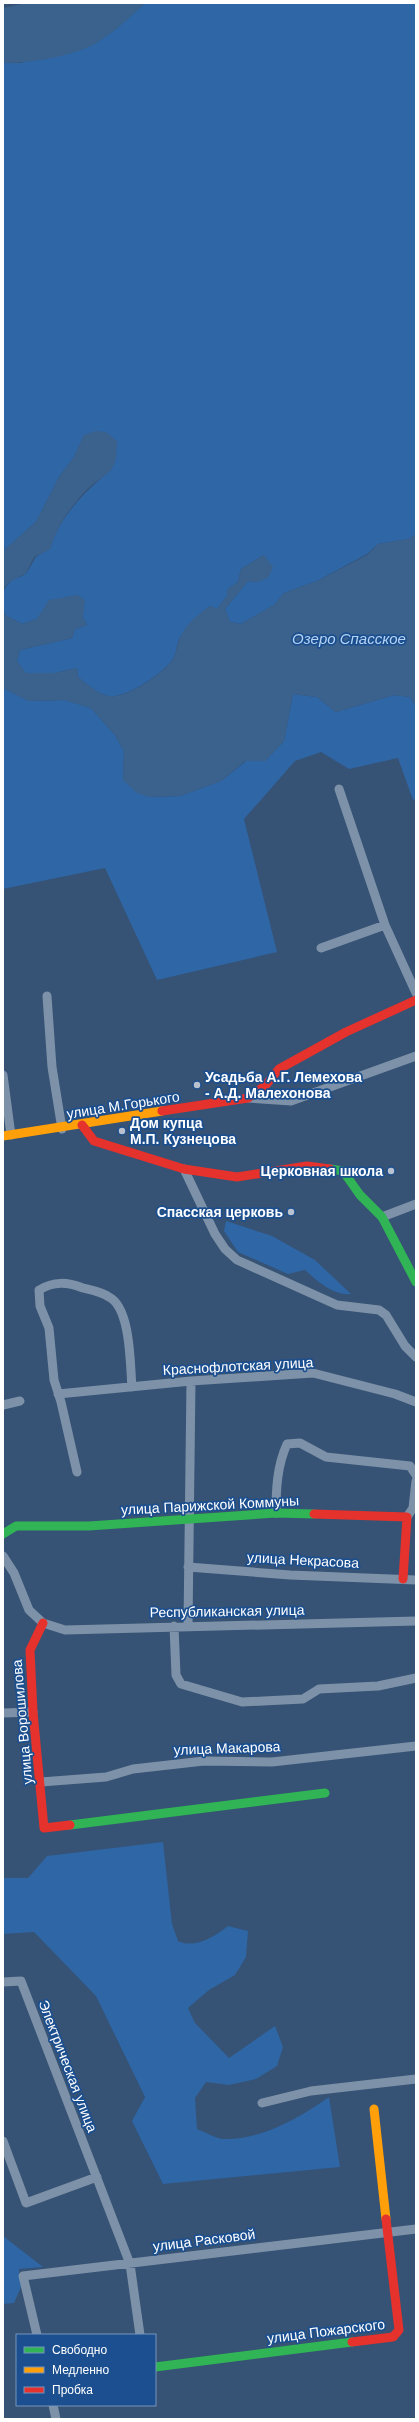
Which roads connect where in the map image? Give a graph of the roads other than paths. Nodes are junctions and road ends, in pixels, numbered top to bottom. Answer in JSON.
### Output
{"nodes":[{"id":1,"x":339,"y":789,"type":"dead end"},
{"id":2,"x":384,"y":925,"type":"junction"},
{"id":3,"x":320,"y":948,"type":"dead end"},
{"id":4,"x":416,"y":993,"type":"edge"},
{"id":5,"x":47,"y":996,"type":"dead end"},
{"id":6,"x":416,"y":1000,"type":"edge"},
{"id":7,"x":416,"y":1056,"type":"edge"},
{"id":8,"x":3,"y":1076,"type":"edge"},
{"id":9,"x":248,"y":1098,"type":"junction"},
{"id":10,"x":82,"y":1126,"type":"junction"},
{"id":11,"x":62,"y":1129,"type":"junction"},
{"id":12,"x":7,"y":1136,"type":"edge"},
{"id":13,"x":184,"y":1169,"type":"junction"},
{"id":14,"x":416,"y":1204,"type":"edge"},
{"id":15,"x":382,"y":1216,"type":"junction"},
{"id":16,"x":416,"y":1282,"type":"edge"},
{"id":17,"x":416,"y":1358,"type":"edge"},
{"id":18,"x":191,"y":1381,"type":"junction"},
{"id":19,"x":132,"y":1387,"type":"junction"},
{"id":20,"x":58,"y":1394,"type":"junction"},
{"id":21,"x":20,"y":1401,"type":"dead end"},
{"id":22,"x":416,"y":1402,"type":"edge"},
{"id":23,"x":3,"y":1405,"type":"edge"},
{"id":24,"x":77,"y":1472,"type":"dead end"},
{"id":25,"x":416,"y":1475,"type":"edge"},
{"id":26,"x":416,"y":1481,"type":"edge"},
{"id":27,"x":276,"y":1513,"type":"junction"},
{"id":28,"x":407,"y":1517,"type":"junction"},
{"id":29,"x":189,"y":1519,"type":"junction"},
{"id":30,"x":3,"y":1534,"type":"edge"},
{"id":31,"x":3,"y":1556,"type":"edge"},
{"id":32,"x":188,"y":1566,"type":"junction"},
{"id":33,"x":404,"y":1579,"type":"junction"},
{"id":34,"x":416,"y":1580,"type":"edge"},
{"id":35,"x":415,"y":1622,"type":"edge"},
{"id":36,"x":42,"y":1623,"type":"junction"},
{"id":37,"x":188,"y":1625,"type":"junction"},
{"id":38,"x":174,"y":1626,"type":"junction"},
{"id":39,"x":416,"y":1678,"type":"edge"},
{"id":40,"x":33,"y":1712,"type":"junction"},
{"id":41,"x":3,"y":1713,"type":"edge"},
{"id":42,"x":416,"y":1746,"type":"edge"},
{"id":43,"x":41,"y":1782,"type":"junction"},
{"id":44,"x":325,"y":1793,"type":"dead end"},
{"id":45,"x":3,"y":1982,"type":"edge"},
{"id":46,"x":416,"y":2079,"type":"edge"},
{"id":47,"x":262,"y":2103,"type":"dead end"},
{"id":48,"x":374,"y":2110,"type":"dead end"},
{"id":49,"x":3,"y":2141,"type":"edge"},
{"id":50,"x":97,"y":2178,"type":"junction"},
{"id":51,"x":416,"y":2228,"type":"edge"},
{"id":52,"x":389,"y":2232,"type":"junction"},
{"id":53,"x":130,"y":2264,"type":"junction"},
{"id":54,"x":36,"y":2334,"type":"edge"},
{"id":55,"x":140,"y":2334,"type":"edge"},
{"id":56,"x":156,"y":2367,"type":"edge"},
{"id":57,"x":53,"y":2406,"type":"edge"},
{"id":58,"x":56,"y":2419,"type":"edge"}],
"edges":[{"from":1,"to":2,"type":"street"},
{"from":2,"to":3,"type":"street"},
{"from":2,"to":4,"type":"street"},
{"from":5,"to":11,"type":"street"},
{"from":6,"to":9,"type":"street"},
{"from":7,"to":9,"type":"street"},
{"from":8,"to":12,"type":"street"},
{"from":9,"to":10,"type":"street","name":"улица М.Горького"},
{"from":10,"to":11,"type":"street","name":"улица М.Горького"},
{"from":10,"to":13,"type":"street"},
{"from":11,"to":12,"type":"street","name":"улица М.Горького"},
{"from":13,"to":15,"type":"street"},
{"from":13,"to":17,"type":"street"},
{"from":14,"to":15,"type":"street"},
{"from":15,"to":16,"type":"street"},
{"from":18,"to":19,"type":"street","name":"Краснофлотская улица"},
{"from":18,"to":22,"type":"street","name":"Краснофлотская улица"},
{"from":18,"to":29,"type":"street"},
{"from":19,"to":20,"type":"street","name":"Краснофлотская улица"},
{"from":19,"to":20,"type":"street"},
{"from":20,"to":24,"type":"street"},
{"from":21,"to":23,"type":"street"},
{"from":25,"to":27,"type":"street"},
{"from":26,"to":28,"type":"street"},
{"from":27,"to":28,"type":"street","name":"улица Парижской Коммуны"},
{"from":27,"to":29,"type":"street","name":"улица Парижской Коммуны"},
{"from":28,"to":33,"type":"street"},
{"from":29,"to":30,"type":"street","name":"улица Парижской Коммуны"},
{"from":29,"to":32,"type":"street"},
{"from":31,"to":36,"type":"street"},
{"from":32,"to":33,"type":"street","name":"улица Некрасова"},
{"from":32,"to":37,"type":"street"},
{"from":33,"to":34,"type":"street","name":"улица Некрасова"},
{"from":35,"to":37,"type":"street","name":"Республиканская улица"},
{"from":36,"to":38,"type":"street","name":"Республиканская улица"},
{"from":36,"to":40,"type":"street","name":"улица Ворошилова"},
{"from":37,"to":38,"type":"street","name":"Республиканская улица"},
{"from":38,"to":39,"type":"street"},
{"from":40,"to":41,"type":"street"},
{"from":40,"to":43,"type":"street","name":"улица Ворошилова"},
{"from":42,"to":43,"type":"street","name":"улица Макарова"},
{"from":43,"to":44,"type":"street","name":"улица Ворошилова"},
{"from":45,"to":50,"type":"street","name":"Электрическая улица"},
{"from":46,"to":47,"type":"street"},
{"from":48,"to":52,"type":"street"},
{"from":49,"to":50,"type":"street"},
{"from":50,"to":53,"type":"street","name":"Электрическая улица"},
{"from":51,"to":52,"type":"street","name":"улица Расковой"},
{"from":52,"to":53,"type":"street","name":"улица Расковой"},
{"from":52,"to":56,"type":"street","name":"улица Пожарского"},
{"from":53,"to":54,"type":"street","name":"улица Расковой"},
{"from":53,"to":55,"type":"street"},
{"from":57,"to":58,"type":"street"}]}
